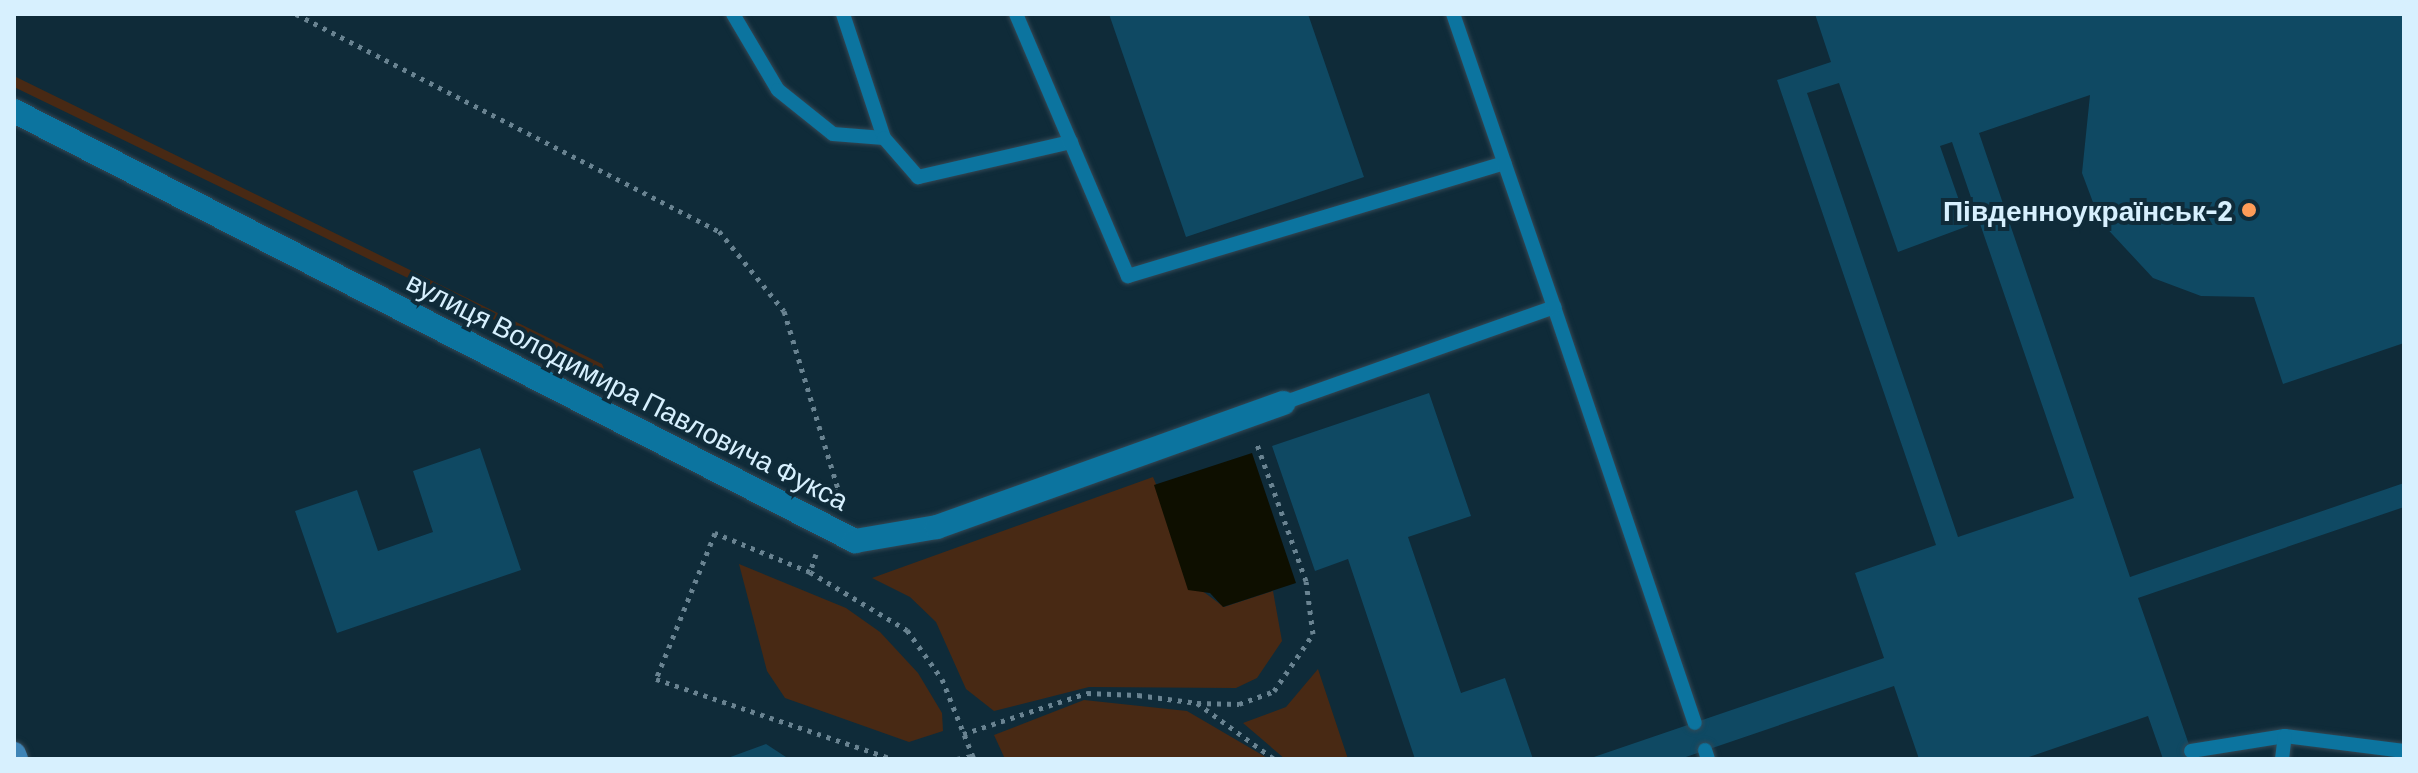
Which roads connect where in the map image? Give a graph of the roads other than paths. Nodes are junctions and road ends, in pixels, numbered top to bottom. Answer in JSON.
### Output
{"nodes":[{"id":1,"x":733,"y":14,"type":"edge"},
{"id":2,"x":843,"y":14,"type":"edge"},
{"id":3,"x":1016,"y":14,"type":"edge"},
{"id":4,"x":1453,"y":14,"type":"edge"},
{"id":5,"x":14,"y":111,"type":"edge"},
{"id":6,"x":884,"y":138,"type":"junction"},
{"id":7,"x":1071,"y":142,"type":"junction"},
{"id":8,"x":1504,"y":163,"type":"junction"},
{"id":9,"x":1554,"y":307,"type":"junction"},
{"id":10,"x":1283,"y":403,"type":"joint"},
{"id":11,"x":1695,"y":723,"type":"dead end"},
{"id":12,"x":2285,"y":736,"type":"junction"},
{"id":13,"x":2191,"y":751,"type":"dead end"},
{"id":14,"x":2404,"y":751,"type":"edge"},
{"id":15,"x":2282,"y":759,"type":"edge"}],
"edges":[{"from":1,"to":6,"type":"lane"},
{"from":2,"to":6,"type":"lane"},
{"from":3,"to":7,"type":"lane"},
{"from":4,"to":8,"type":"lane"},
{"from":5,"to":10,"type":"street","name":"вулиця Володимира Павловича Фукса"},
{"from":6,"to":7,"type":"lane"},
{"from":7,"to":8,"type":"lane"},
{"from":8,"to":9,"type":"lane"},
{"from":9,"to":10,"type":"lane"},
{"from":9,"to":11,"type":"lane"},
{"from":12,"to":13,"type":"lane"},
{"from":12,"to":14,"type":"lane"},
{"from":12,"to":15,"type":"lane"}]}
